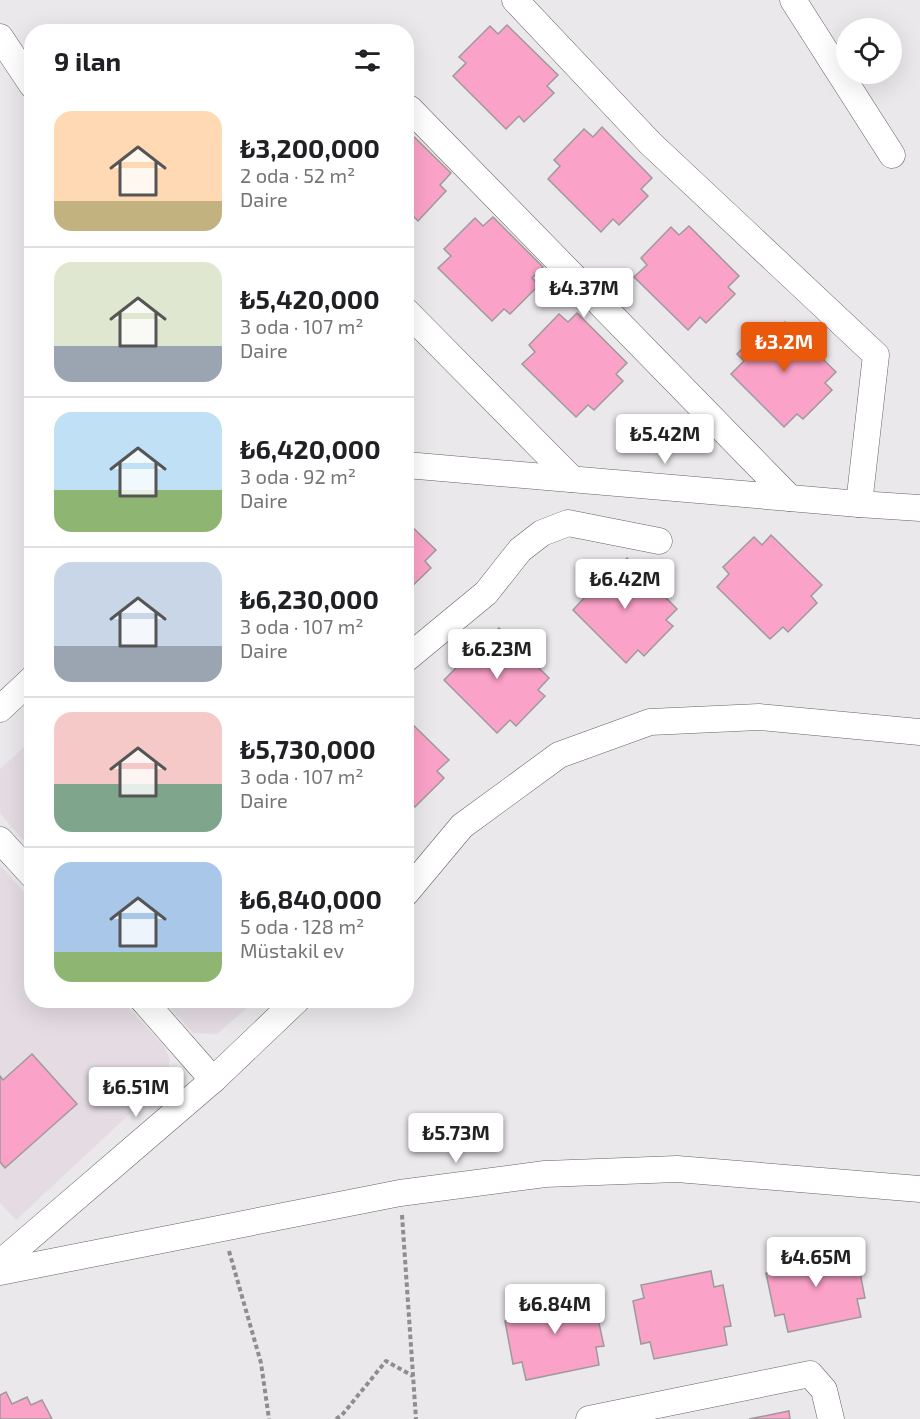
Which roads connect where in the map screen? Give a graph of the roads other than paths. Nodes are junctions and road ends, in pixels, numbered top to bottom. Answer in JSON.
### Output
{"nodes":[{"id":1,"x":515,"y":0,"type":"edge"},
{"id":2,"x":793,"y":0,"type":"edge"},
{"id":3,"x":0,"y":37,"type":"edge"},
{"id":4,"x":24,"y":73,"type":"edge"},
{"id":5,"x":414,"y":113,"type":"edge"},
{"id":6,"x":892,"y":155,"type":"dead end"},
{"id":7,"x":414,"y":319,"type":"edge"},
{"id":8,"x":414,"y":466,"type":"edge"},
{"id":9,"x":572,"y":479,"type":"junction"},
{"id":10,"x":790,"y":498,"type":"junction"},
{"id":11,"x":859,"y":504,"type":"junction"},
{"id":12,"x":920,"y":507,"type":"edge"},
{"id":13,"x":659,"y":541,"type":"dead end"},
{"id":14,"x":414,"y":652,"type":"edge"},
{"id":15,"x":24,"y":686,"type":"edge"},
{"id":16,"x":0,"y":709,"type":"edge"},
{"id":17,"x":920,"y":732,"type":"edge"},
{"id":18,"x":0,"y":840,"type":"edge"},
{"id":19,"x":24,"y":866,"type":"edge"},
{"id":20,"x":414,"y":883,"type":"edge"},
{"id":21,"x":150,"y":1008,"type":"edge"},
{"id":22,"x":289,"y":1008,"type":"edge"},
{"id":23,"x":213,"y":1080,"type":"junction"},
{"id":24,"x":920,"y":1190,"type":"edge"},
{"id":25,"x":0,"y":1263,"type":"edge"},
{"id":26,"x":0,"y":1272,"type":"edge"},
{"id":27,"x":589,"y":1419,"type":"edge"},
{"id":28,"x":831,"y":1419,"type":"edge"}],
"edges":[{"from":1,"to":11,"type":"street"},
{"from":2,"to":6,"type":"street"},
{"from":3,"to":4,"type":"street"},
{"from":5,"to":10,"type":"street"},
{"from":7,"to":9,"type":"street"},
{"from":8,"to":9,"type":"street"},
{"from":9,"to":10,"type":"street"},
{"from":10,"to":11,"type":"street"},
{"from":11,"to":12,"type":"street"},
{"from":13,"to":14,"type":"street"},
{"from":15,"to":16,"type":"street"},
{"from":17,"to":20,"type":"street"},
{"from":18,"to":19,"type":"street"},
{"from":21,"to":23,"type":"street"},
{"from":22,"to":23,"type":"street"},
{"from":23,"to":25,"type":"street"},
{"from":24,"to":26,"type":"street"},
{"from":27,"to":28,"type":"street"}]}
